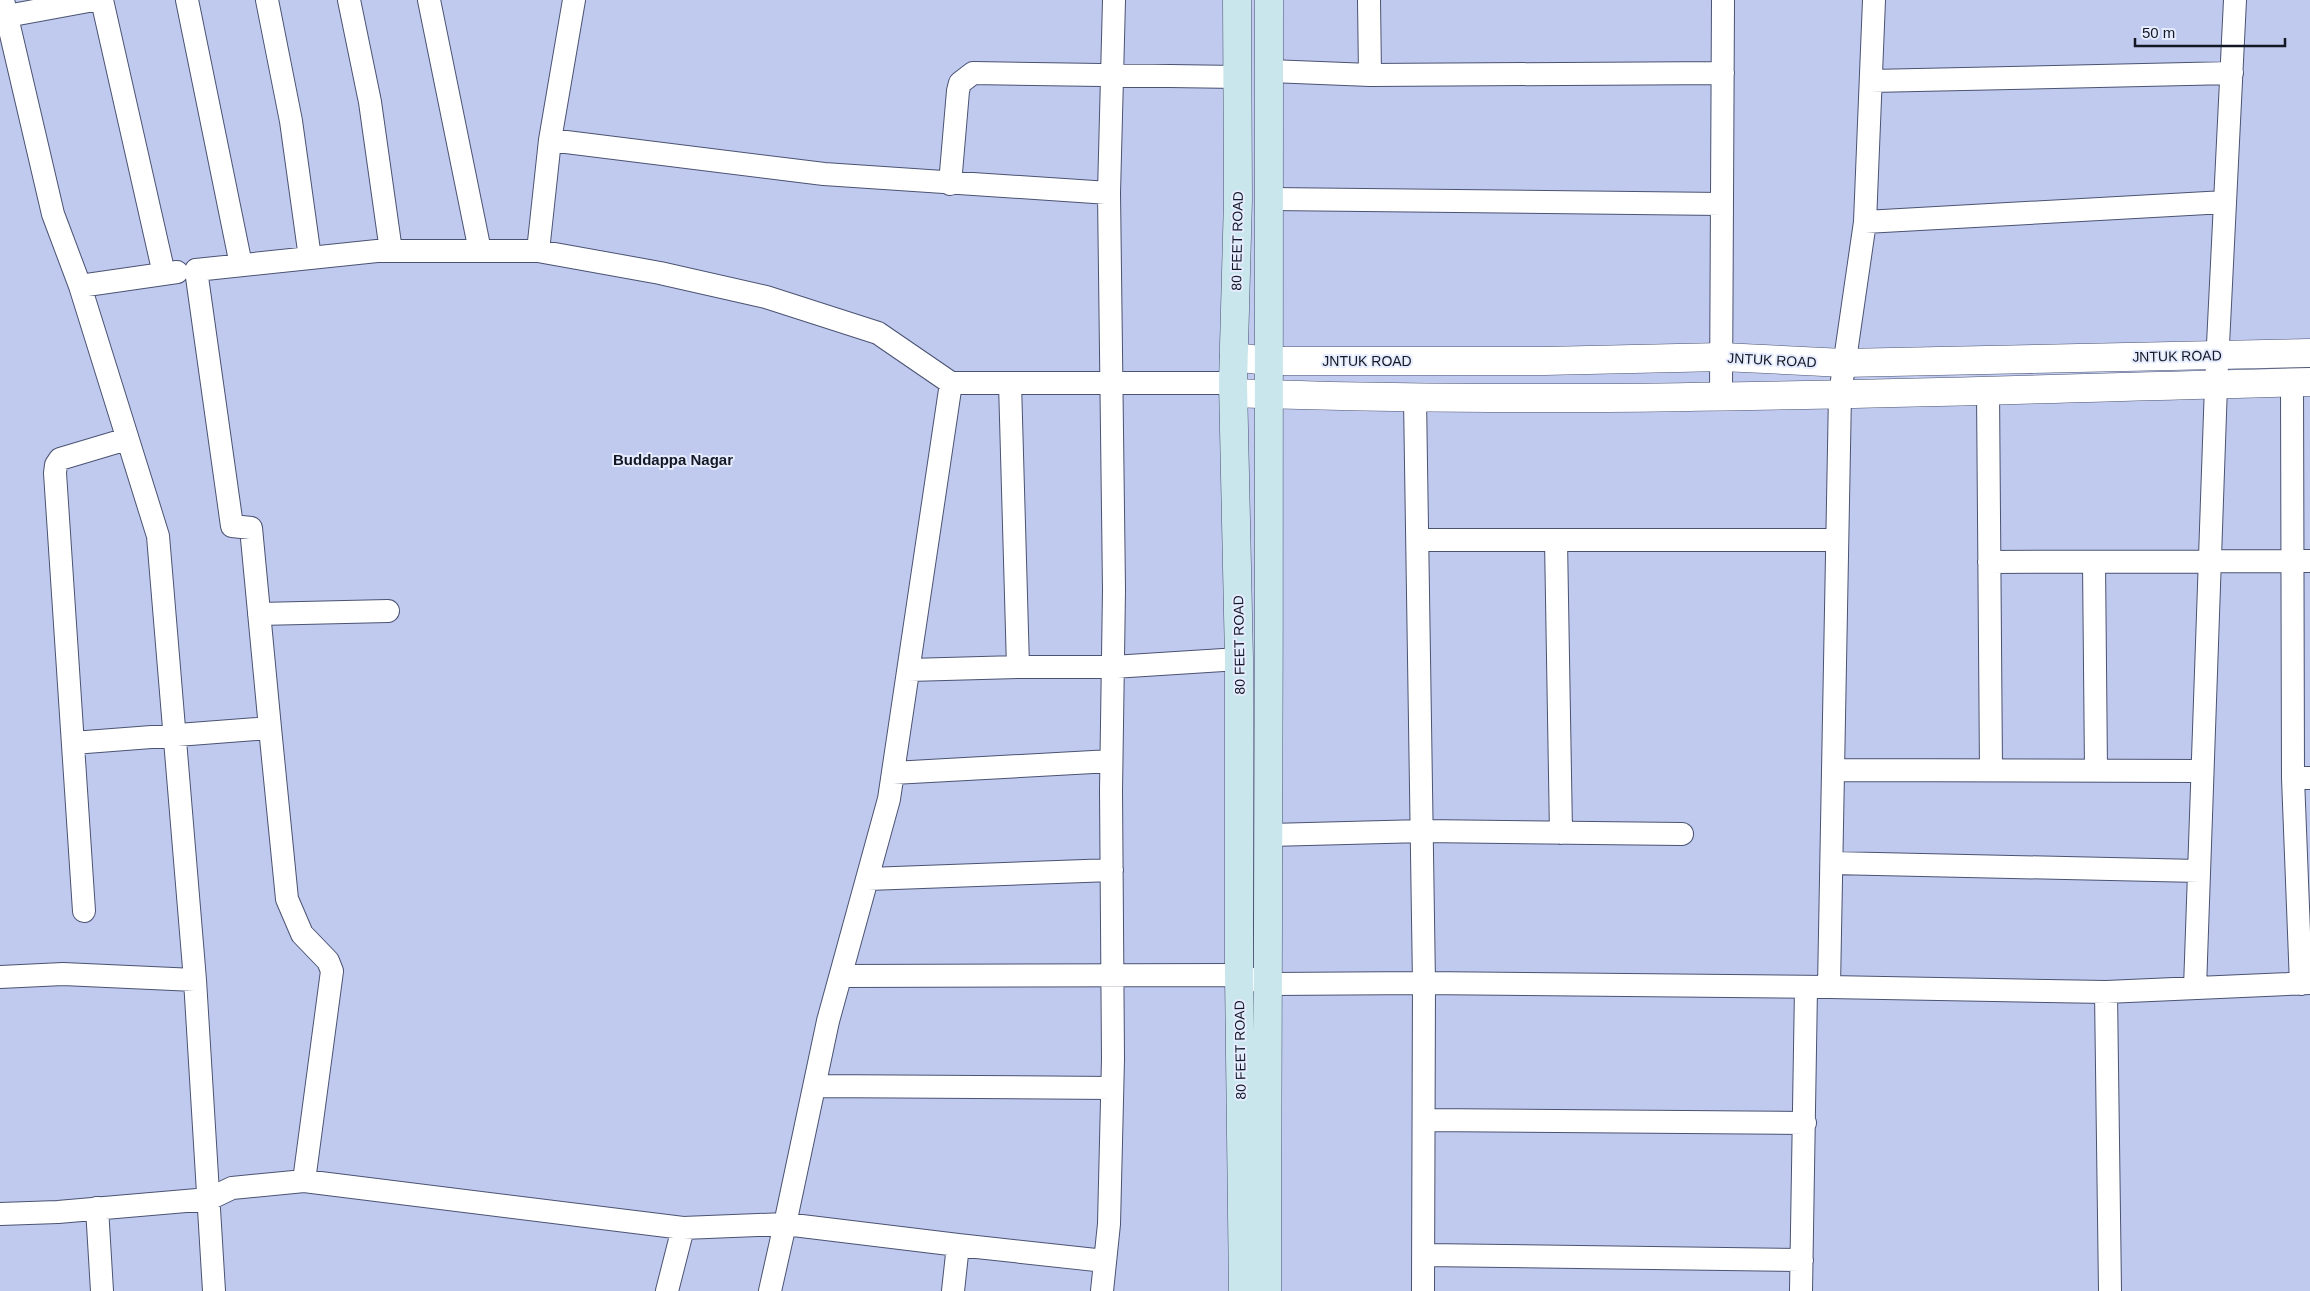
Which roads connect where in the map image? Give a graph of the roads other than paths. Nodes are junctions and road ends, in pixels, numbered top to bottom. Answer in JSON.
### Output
{"nodes":[{"id":1,"x":94,"y":0,"type":"edge"},
{"id":2,"x":102,"y":0,"type":"edge"},
{"id":3,"x":187,"y":0,"type":"edge"},
{"id":4,"x":267,"y":0,"type":"edge"},
{"id":5,"x":349,"y":0,"type":"edge"},
{"id":6,"x":429,"y":0,"type":"edge"},
{"id":7,"x":574,"y":0,"type":"edge"},
{"id":8,"x":1114,"y":0,"type":"edge"},
{"id":9,"x":1237,"y":0,"type":"edge"},
{"id":10,"x":1269,"y":0,"type":"edge"},
{"id":11,"x":1369,"y":0,"type":"edge"},
{"id":12,"x":1723,"y":0,"type":"edge"},
{"id":13,"x":1874,"y":0,"type":"edge"},
{"id":14,"x":2235,"y":0,"type":"edge"},
{"id":15,"x":5,"y":8,"type":"edge"},
{"id":16,"x":1269,"y":71,"type":"junction"},
{"id":17,"x":1723,"y":73,"type":"junction"},
{"id":18,"x":2232,"y":73,"type":"junction"},
{"id":19,"x":1370,"y":75,"type":"junction"},
{"id":20,"x":1112,"y":76,"type":"junction"},
{"id":21,"x":1238,"y":77,"type":"junction"},
{"id":22,"x":1871,"y":81,"type":"junction"},
{"id":23,"x":550,"y":140,"type":"junction"},
{"id":24,"x":950,"y":184,"type":"junction"},
{"id":25,"x":1109,"y":193,"type":"junction"},
{"id":26,"x":1270,"y":199,"type":"junction"},
{"id":27,"x":2225,"y":202,"type":"junction"},
{"id":28,"x":1722,"y":204,"type":"junction"},
{"id":29,"x":1865,"y":222,"type":"junction"},
{"id":30,"x":391,"y":251,"type":"junction"},
{"id":31,"x":480,"y":251,"type":"junction"},
{"id":32,"x":538,"y":251,"type":"junction"},
{"id":33,"x":310,"y":258,"type":"junction"},
{"id":34,"x":241,"y":265,"type":"junction"},
{"id":35,"x":196,"y":270,"type":"junction"},
{"id":36,"x":164,"y":274,"type":"junction"},
{"id":37,"x":80,"y":286,"type":"junction"},
{"id":38,"x":2310,"y":353,"type":"edge"},
{"id":39,"x":2218,"y":355,"type":"junction"},
{"id":40,"x":1722,"y":357,"type":"junction"},
{"id":41,"x":1268,"y":361,"type":"junction"},
{"id":42,"x":1844,"y":363,"type":"junction"},
{"id":43,"x":1234,"y":378,"type":"junction"},
{"id":44,"x":1111,"y":382,"type":"junction"},
{"id":45,"x":2301,"y":382,"type":"edge"},
{"id":46,"x":950,"y":383,"type":"junction"},
{"id":47,"x":1010,"y":383,"type":"junction"},
{"id":48,"x":2216,"y":384,"type":"junction"},
{"id":49,"x":1988,"y":390,"type":"junction"},
{"id":50,"x":1267,"y":394,"type":"junction"},
{"id":51,"x":1840,"y":394,"type":"junction"},
{"id":52,"x":1721,"y":397,"type":"junction"},
{"id":53,"x":1415,"y":398,"type":"junction"},
{"id":54,"x":127,"y":439,"type":"junction"},
{"id":55,"x":1418,"y":540,"type":"junction"},
{"id":56,"x":1556,"y":540,"type":"junction"},
{"id":57,"x":1837,"y":540,"type":"junction"},
{"id":58,"x":2301,"y":561,"type":"edge"},
{"id":59,"x":1989,"y":562,"type":"junction"},
{"id":60,"x":2094,"y":562,"type":"junction"},
{"id":61,"x":2210,"y":562,"type":"junction"},
{"id":62,"x":388,"y":611,"type":"dead end"},
{"id":63,"x":259,"y":614,"type":"junction"},
{"id":64,"x":1239,"y":659,"type":"junction"},
{"id":65,"x":1113,"y":666,"type":"junction"},
{"id":66,"x":1018,"y":667,"type":"junction"},
{"id":67,"x":909,"y":670,"type":"junction"},
{"id":68,"x":2301,"y":672,"type":"edge"},
{"id":69,"x":270,"y":728,"type":"junction"},
{"id":70,"x":175,"y":735,"type":"junction"},
{"id":71,"x":73,"y":743,"type":"junction"},
{"id":72,"x":1112,"y":761,"type":"junction"},
{"id":73,"x":1833,"y":770,"type":"junction"},
{"id":74,"x":1992,"y":770,"type":"junction"},
{"id":75,"x":2096,"y":770,"type":"junction"},
{"id":76,"x":2202,"y":771,"type":"junction"},
{"id":77,"x":893,"y":773,"type":"junction"},
{"id":78,"x":2302,"y":778,"type":"edge"},
{"id":79,"x":1423,"y":831,"type":"junction"},
{"id":80,"x":1561,"y":833,"type":"junction"},
{"id":81,"x":1682,"y":834,"type":"dead end"},
{"id":82,"x":1267,"y":835,"type":"junction"},
{"id":83,"x":1832,"y":863,"type":"junction"},
{"id":84,"x":2303,"y":869,"type":"edge"},
{"id":85,"x":1112,"y":870,"type":"junction"},
{"id":86,"x":2198,"y":871,"type":"junction"},
{"id":87,"x":868,"y":879,"type":"junction"},
{"id":88,"x":84,"y":910,"type":"dead end"},
{"id":89,"x":1239,"y":975,"type":"junction"},
{"id":90,"x":841,"y":976,"type":"junction"},
{"id":91,"x":1112,"y":976,"type":"junction"},
{"id":92,"x":0,"y":977,"type":"edge"},
{"id":93,"x":194,"y":980,"type":"junction"},
{"id":94,"x":1424,"y":983,"type":"junction"},
{"id":95,"x":2306,"y":983,"type":"edge"},
{"id":96,"x":1268,"y":984,"type":"junction"},
{"id":97,"x":1829,"y":987,"type":"junction"},
{"id":98,"x":1806,"y":988,"type":"junction"},
{"id":99,"x":2194,"y":988,"type":"junction"},
{"id":100,"x":2106,"y":992,"type":"junction"},
{"id":101,"x":814,"y":1086,"type":"junction"},
{"id":102,"x":1112,"y":1088,"type":"junction"},
{"id":103,"x":1424,"y":1120,"type":"junction"},
{"id":104,"x":1805,"y":1123,"type":"junction"},
{"id":105,"x":304,"y":1181,"type":"junction"},
{"id":106,"x":209,"y":1199,"type":"junction"},
{"id":107,"x":97,"y":1208,"type":"junction"},
{"id":108,"x":0,"y":1214,"type":"edge"},
{"id":109,"x":785,"y":1224,"type":"junction"},
{"id":110,"x":683,"y":1228,"type":"junction"},
{"id":111,"x":958,"y":1244,"type":"junction"},
{"id":112,"x":1424,"y":1255,"type":"junction"},
{"id":113,"x":1802,"y":1260,"type":"junction"},
{"id":114,"x":1105,"y":1261,"type":"junction"},
{"id":115,"x":102,"y":1291,"type":"edge"},
{"id":116,"x":214,"y":1291,"type":"edge"},
{"id":117,"x":667,"y":1291,"type":"edge"},
{"id":118,"x":770,"y":1291,"type":"edge"},
{"id":119,"x":953,"y":1291,"type":"edge"},
{"id":120,"x":1102,"y":1291,"type":"edge"},
{"id":121,"x":1243,"y":1291,"type":"edge"},
{"id":122,"x":1267,"y":1291,"type":"edge"},
{"id":123,"x":1423,"y":1291,"type":"edge"},
{"id":124,"x":1802,"y":1291,"type":"edge"},
{"id":125,"x":2110,"y":1291,"type":"edge"}],
"edges":[{"from":1,"to":15,"type":"street"},
{"from":2,"to":36,"type":"street"},
{"from":3,"to":34,"type":"street"},
{"from":4,"to":33,"type":"street"},
{"from":5,"to":30,"type":"street"},
{"from":6,"to":31,"type":"street"},
{"from":7,"to":23,"type":"street"},
{"from":8,"to":20,"type":"street"},
{"from":9,"to":21,"type":"main road","name":"80 FEET ROAD"},
{"from":10,"to":16,"type":"main road","name":"80 FEET ROAD"},
{"from":11,"to":19,"type":"street"},
{"from":12,"to":17,"type":"street"},
{"from":13,"to":22,"type":"street"},
{"from":14,"to":18,"type":"street"},
{"from":15,"to":37,"type":"street"},
{"from":16,"to":19,"type":"street"},
{"from":16,"to":26,"type":"main road","name":"80 FEET ROAD"},
{"from":17,"to":19,"type":"street"},
{"from":17,"to":28,"type":"street"},
{"from":18,"to":22,"type":"street"},
{"from":18,"to":27,"type":"street"},
{"from":20,"to":21,"type":"street"},
{"from":20,"to":24,"type":"street"},
{"from":20,"to":25,"type":"street"},
{"from":21,"to":43,"type":"main road","name":"80 FEET ROAD"},
{"from":22,"to":29,"type":"street"},
{"from":23,"to":24,"type":"street"},
{"from":23,"to":32,"type":"street"},
{"from":24,"to":25,"type":"street"},
{"from":25,"to":44,"type":"street"},
{"from":26,"to":28,"type":"street"},
{"from":26,"to":41,"type":"main road","name":"80 FEET ROAD"},
{"from":27,"to":29,"type":"street"},
{"from":27,"to":39,"type":"street"},
{"from":28,"to":40,"type":"street"},
{"from":29,"to":42,"type":"street"},
{"from":30,"to":31,"type":"street"},
{"from":30,"to":33,"type":"street"},
{"from":31,"to":32,"type":"street"},
{"from":32,"to":46,"type":"street"},
{"from":33,"to":34,"type":"street"},
{"from":34,"to":35,"type":"street"},
{"from":35,"to":36,"type":"street"},
{"from":35,"to":63,"type":"street"},
{"from":36,"to":37,"type":"street"},
{"from":37,"to":54,"type":"street"},
{"from":38,"to":39,"type":"street","name":"JNTUK ROAD"},
{"from":39,"to":42,"type":"street","name":"JNTUK ROAD"},
{"from":39,"to":48,"type":"street"},
{"from":40,"to":41,"type":"street","name":"JNTUK ROAD"},
{"from":40,"to":42,"type":"street","name":"JNTUK ROAD"},
{"from":40,"to":52,"type":"street"},
{"from":41,"to":43,"type":"street","name":"JNTUK ROAD"},
{"from":41,"to":50,"type":"main road","name":"80 FEET ROAD"},
{"from":42,"to":51,"type":"street"},
{"from":43,"to":44,"type":"street"},
{"from":43,"to":50,"type":"street"},
{"from":43,"to":64,"type":"main road","name":"80 FEET ROAD"},
{"from":44,"to":47,"type":"street"},
{"from":44,"to":65,"type":"street"},
{"from":45,"to":48,"type":"street"},
{"from":45,"to":58,"type":"street"},
{"from":46,"to":47,"type":"street"},
{"from":46,"to":67,"type":"street"},
{"from":47,"to":66,"type":"street"},
{"from":48,"to":49,"type":"street"},
{"from":48,"to":61,"type":"street"},
{"from":49,"to":51,"type":"street"},
{"from":49,"to":59,"type":"street"},
{"from":50,"to":53,"type":"street"},
{"from":50,"to":82,"type":"main road","name":"80 FEET ROAD"},
{"from":51,"to":52,"type":"street"},
{"from":51,"to":57,"type":"street"},
{"from":52,"to":53,"type":"street"},
{"from":53,"to":55,"type":"street"},
{"from":54,"to":70,"type":"street"},
{"from":54,"to":71,"type":"street"},
{"from":55,"to":56,"type":"street"},
{"from":55,"to":79,"type":"street"},
{"from":56,"to":57,"type":"street"},
{"from":56,"to":80,"type":"street"},
{"from":57,"to":73,"type":"street"},
{"from":58,"to":61,"type":"street"},
{"from":58,"to":68,"type":"street"},
{"from":59,"to":60,"type":"street"},
{"from":59,"to":74,"type":"street"},
{"from":60,"to":61,"type":"street"},
{"from":60,"to":75,"type":"street"},
{"from":61,"to":76,"type":"street"},
{"from":62,"to":63,"type":"street"},
{"from":63,"to":69,"type":"street"},
{"from":64,"to":65,"type":"street"},
{"from":64,"to":89,"type":"main road","name":"80 FEET ROAD"},
{"from":65,"to":66,"type":"street"},
{"from":65,"to":72,"type":"street"},
{"from":66,"to":67,"type":"street"},
{"from":67,"to":77,"type":"street"},
{"from":68,"to":78,"type":"street"},
{"from":69,"to":70,"type":"street"},
{"from":69,"to":105,"type":"street"},
{"from":70,"to":71,"type":"street"},
{"from":70,"to":93,"type":"street"},
{"from":71,"to":88,"type":"street"},
{"from":72,"to":77,"type":"street"},
{"from":72,"to":85,"type":"street"},
{"from":73,"to":74,"type":"street"},
{"from":73,"to":83,"type":"street"},
{"from":74,"to":75,"type":"street"},
{"from":75,"to":76,"type":"street"},
{"from":76,"to":86,"type":"street"},
{"from":77,"to":87,"type":"street"},
{"from":78,"to":84,"type":"street"},
{"from":79,"to":80,"type":"street"},
{"from":79,"to":82,"type":"street"},
{"from":79,"to":94,"type":"street"},
{"from":80,"to":81,"type":"street"},
{"from":82,"to":96,"type":"main road","name":"80 FEET ROAD"},
{"from":83,"to":86,"type":"street"},
{"from":83,"to":97,"type":"street"},
{"from":84,"to":95,"type":"street"},
{"from":85,"to":87,"type":"street"},
{"from":85,"to":91,"type":"street"},
{"from":86,"to":99,"type":"street"},
{"from":87,"to":90,"type":"street"},
{"from":89,"to":91,"type":"street"},
{"from":89,"to":96,"type":"street"},
{"from":89,"to":121,"type":"main road","name":"80 FEET ROAD"},
{"from":90,"to":91,"type":"street"},
{"from":90,"to":101,"type":"street"},
{"from":91,"to":102,"type":"street"},
{"from":92,"to":93,"type":"street"},
{"from":93,"to":106,"type":"street"},
{"from":94,"to":96,"type":"street"},
{"from":94,"to":98,"type":"street"},
{"from":94,"to":103,"type":"street"},
{"from":95,"to":99,"type":"street"},
{"from":96,"to":122,"type":"main road","name":"80 FEET ROAD"},
{"from":97,"to":98,"type":"street"},
{"from":97,"to":100,"type":"street"},
{"from":98,"to":104,"type":"street"},
{"from":99,"to":100,"type":"street"},
{"from":100,"to":125,"type":"street"},
{"from":101,"to":102,"type":"street"},
{"from":101,"to":109,"type":"street"},
{"from":102,"to":114,"type":"street"},
{"from":103,"to":104,"type":"street"},
{"from":103,"to":112,"type":"street"},
{"from":104,"to":113,"type":"street"},
{"from":105,"to":106,"type":"street"},
{"from":105,"to":110,"type":"street"},
{"from":106,"to":107,"type":"street"},
{"from":106,"to":116,"type":"street"},
{"from":107,"to":108,"type":"street"},
{"from":107,"to":115,"type":"street"},
{"from":109,"to":110,"type":"street"},
{"from":109,"to":111,"type":"street"},
{"from":109,"to":118,"type":"street"},
{"from":110,"to":117,"type":"street"},
{"from":111,"to":114,"type":"street"},
{"from":111,"to":119,"type":"street"},
{"from":112,"to":113,"type":"street"},
{"from":112,"to":123,"type":"street"},
{"from":113,"to":124,"type":"street"},
{"from":114,"to":120,"type":"street"}]}
